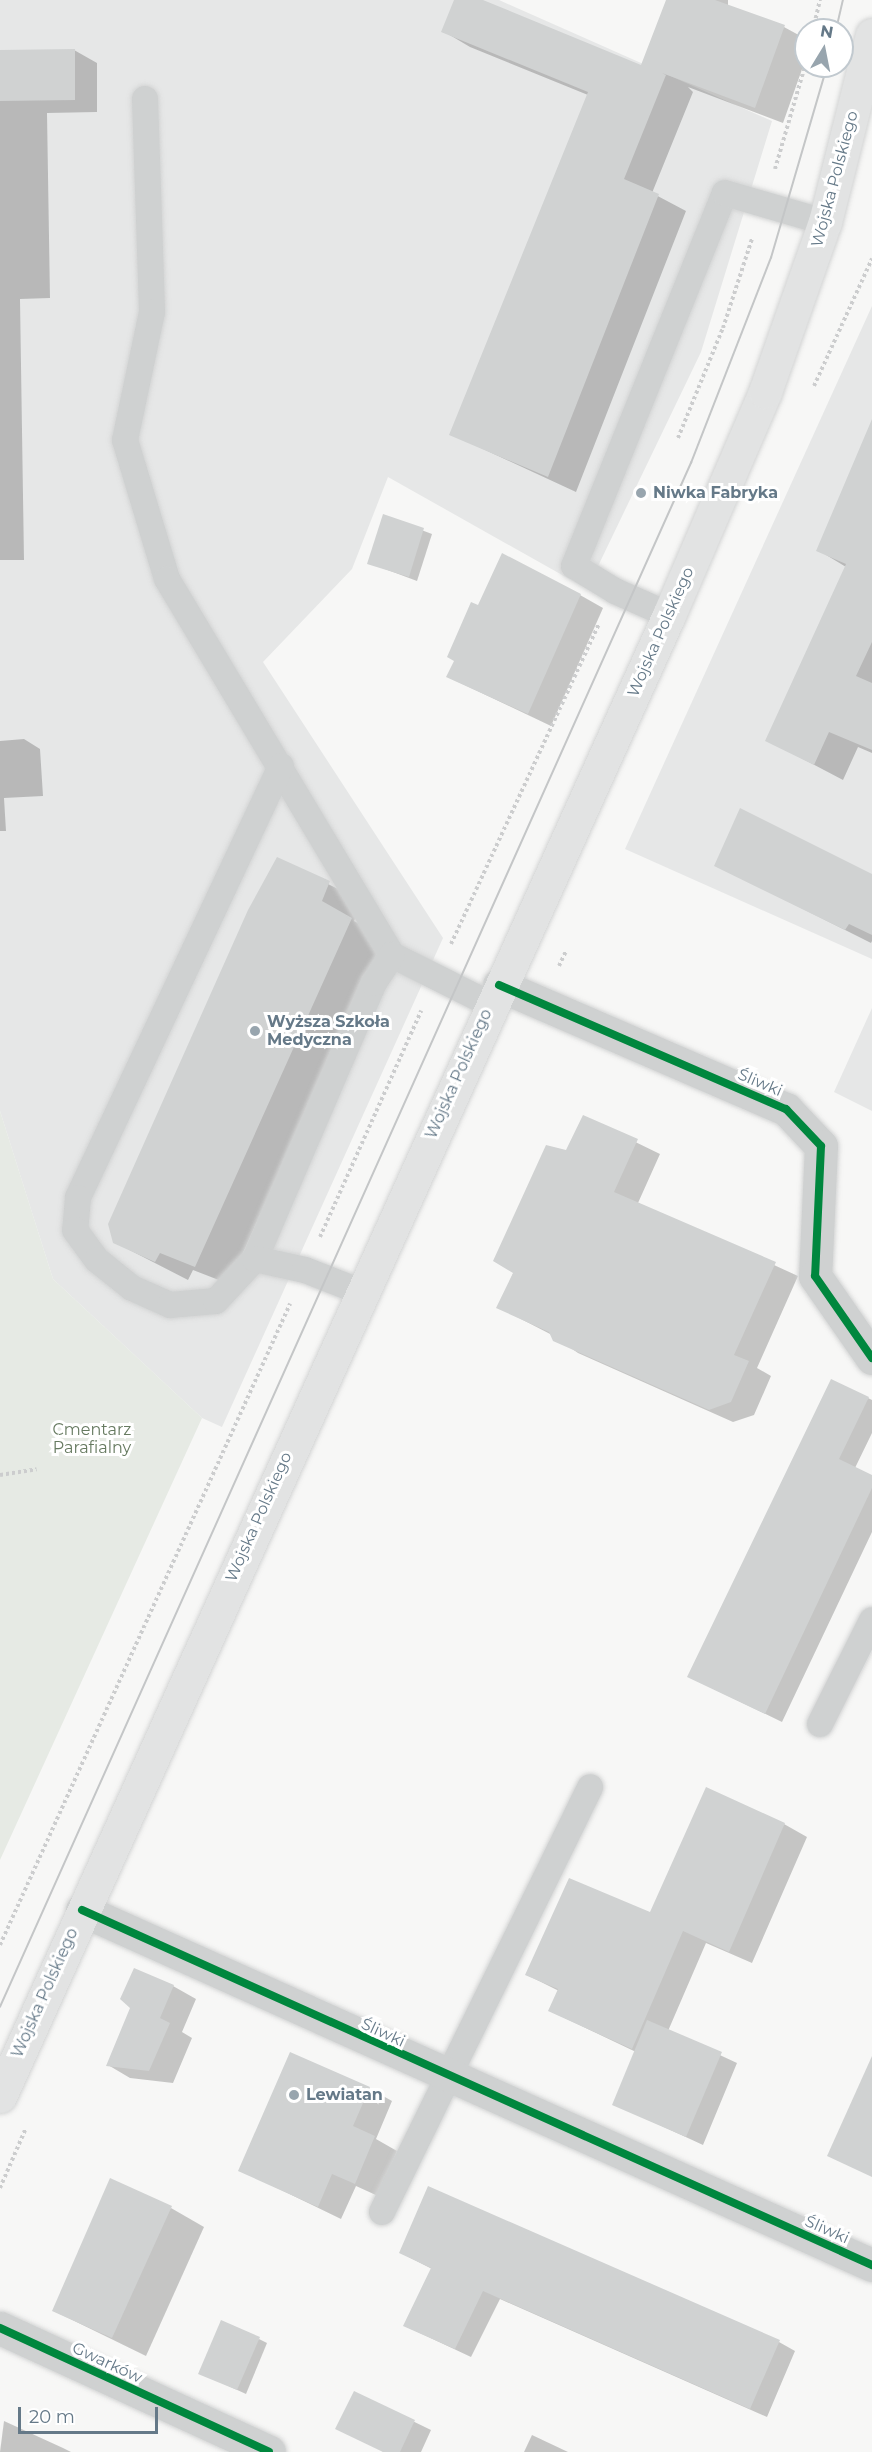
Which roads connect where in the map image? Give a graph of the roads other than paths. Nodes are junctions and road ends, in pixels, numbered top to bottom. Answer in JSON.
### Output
{"nodes":[{"id":1,"x":872,"y":35,"type":"edge"},
{"id":2,"x":146,"y":99,"type":"dead end"},
{"id":3,"x":863,"y":112,"type":"edge"},
{"id":4,"x":825,"y":222,"type":"junction"},
{"id":5,"x":669,"y":615,"type":"junction"},
{"id":6,"x":281,"y":766,"type":"junction"},
{"id":7,"x":392,"y":955,"type":"junction"},
{"id":8,"x":495,"y":995,"type":"junction"},
{"id":9,"x":255,"y":1259,"type":"junction"},
{"id":10,"x":361,"y":1292,"type":"junction"},
{"id":11,"x":872,"y":1358,"type":"edge"},
{"id":12,"x":872,"y":1620,"type":"edge"},
{"id":13,"x":820,"y":1725,"type":"dead end"},
{"id":14,"x":590,"y":1787,"type":"dead end"},
{"id":15,"x":82,"y":1910,"type":"junction"},
{"id":16,"x":448,"y":2077,"type":"junction"},
{"id":17,"x":0,"y":2096,"type":"edge"},
{"id":18,"x":382,"y":2212,"type":"dead end"},
{"id":19,"x":872,"y":2265,"type":"edge"},
{"id":20,"x":0,"y":2328,"type":"edge"},
{"id":21,"x":269,"y":2452,"type":"edge"}],
"edges":[{"from":1,"to":3,"type":"main road","name":"Wojska Polskiego"},
{"from":2,"to":6,"type":"lane"},
{"from":3,"to":4,"type":"main road","name":"Wojska Polskiego"},
{"from":4,"to":5,"type":"main road","name":"Wojska Polskiego"},
{"from":4,"to":5,"type":"lane"},
{"from":5,"to":8,"type":"main road","name":"Wojska Polskiego"},
{"from":6,"to":7,"type":"lane"},
{"from":6,"to":9,"type":"lane"},
{"from":7,"to":8,"type":"lane"},
{"from":7,"to":9,"type":"lane"},
{"from":8,"to":10,"type":"main road","name":"Wojska Polskiego"},
{"from":8,"to":11,"type":"street","name":"Śliwki"},
{"from":9,"to":10,"type":"lane"},
{"from":10,"to":15,"type":"main road","name":"Wojska Polskiego"},
{"from":12,"to":13,"type":"lane"},
{"from":14,"to":16,"type":"lane"},
{"from":15,"to":16,"type":"street","name":"Śliwki"},
{"from":15,"to":17,"type":"main road","name":"Wojska Polskiego"},
{"from":16,"to":18,"type":"lane"},
{"from":16,"to":19,"type":"street","name":"Śliwki"},
{"from":20,"to":21,"type":"street","name":"Gwarków"}]}
